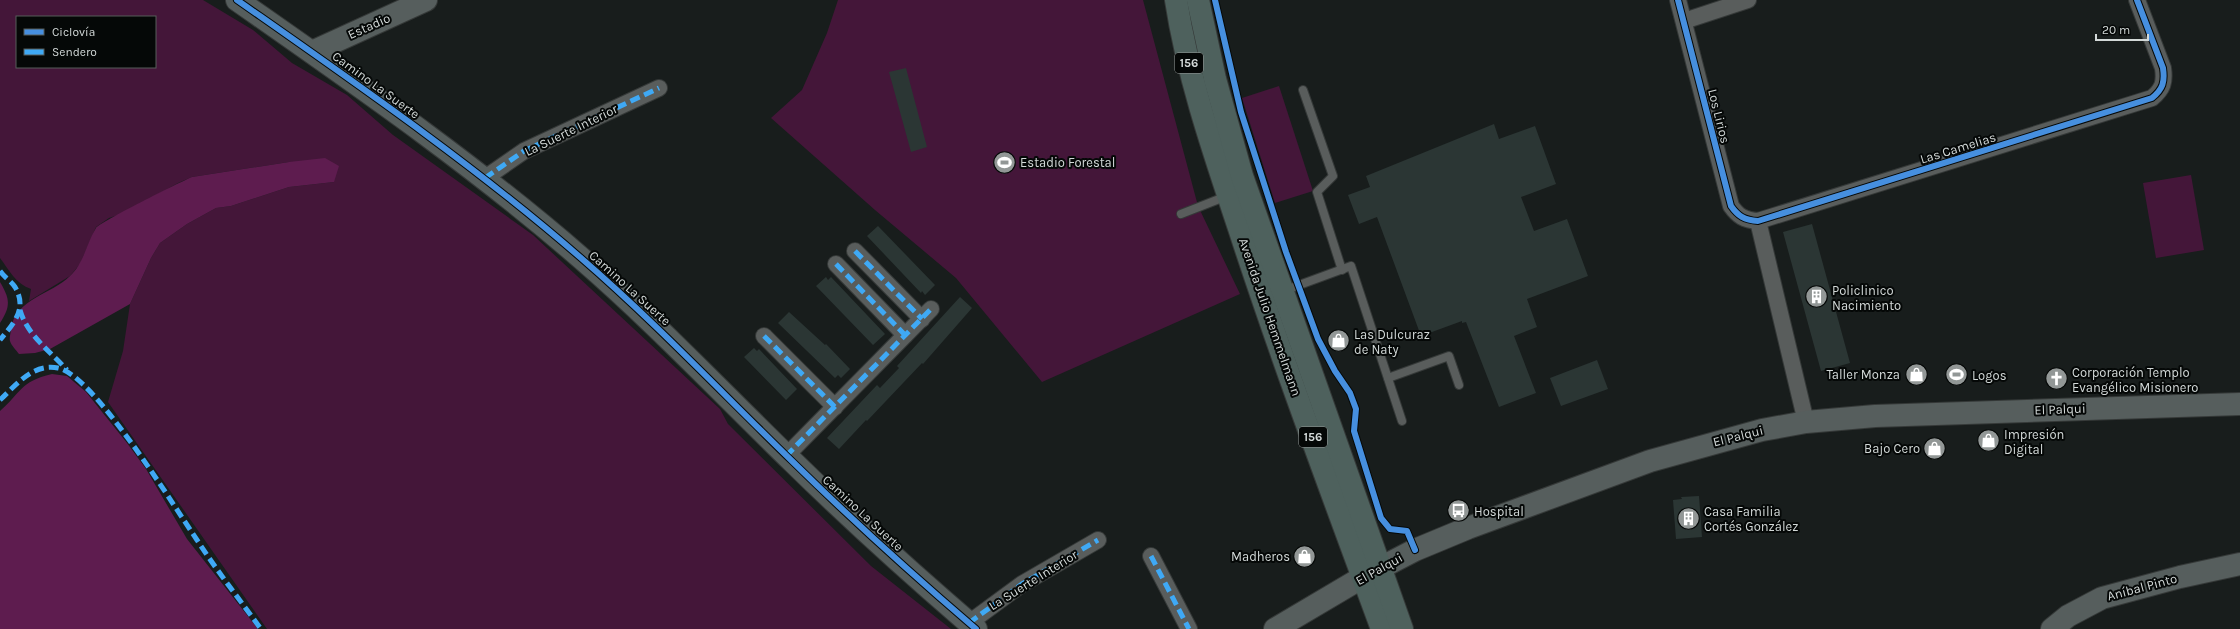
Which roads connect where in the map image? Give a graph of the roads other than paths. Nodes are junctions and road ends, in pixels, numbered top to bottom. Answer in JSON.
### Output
{"nodes":[{"id":1,"x":237,"y":0,"type":"edge"},
{"id":2,"x":426,"y":0,"type":"edge"},
{"id":3,"x":1176,"y":0,"type":"edge"},
{"id":4,"x":1198,"y":0,"type":"edge"},
{"id":5,"x":1678,"y":0,"type":"edge"},
{"id":6,"x":1748,"y":0,"type":"edge"},
{"id":7,"x":2137,"y":0,"type":"edge"},
{"id":8,"x":1684,"y":21,"type":"junction"},
{"id":9,"x":312,"y":52,"type":"junction"},
{"id":10,"x":660,"y":88,"type":"dead end"},
{"id":11,"x":1303,"y":90,"type":"dead end"},
{"id":12,"x":485,"y":178,"type":"junction"},
{"id":13,"x":1228,"y":195,"type":"junction"},
{"id":14,"x":1180,"y":214,"type":"dead end"},
{"id":15,"x":1758,"y":222,"type":"junction"},
{"id":16,"x":854,"y":251,"type":"dead end"},
{"id":17,"x":836,"y":264,"type":"dead end"},
{"id":18,"x":1342,"y":270,"type":"junction"},
{"id":19,"x":1271,"y":295,"type":"junction"},
{"id":20,"x":905,"y":335,"type":"junction"},
{"id":21,"x":764,"y":336,"type":"dead end"},
{"id":22,"x":1388,"y":378,"type":"junction"},
{"id":23,"x":1459,"y":385,"type":"dead end"},
{"id":24,"x":2240,"y":404,"type":"edge"},
{"id":25,"x":835,"y":407,"type":"junction"},
{"id":26,"x":1402,"y":421,"type":"dead end"},
{"id":27,"x":1806,"y":422,"type":"junction"},
{"id":28,"x":786,"y":456,"type":"junction"},
{"id":29,"x":1098,"y":540,"type":"dead end"},
{"id":30,"x":1151,"y":556,"type":"dead end"},
{"id":31,"x":2240,"y":564,"type":"edge"},
{"id":32,"x":1372,"y":572,"type":"junction"},
{"id":33,"x":972,"y":626,"type":"edge"},
{"id":34,"x":1189,"y":629,"type":"edge"},
{"id":35,"x":1275,"y":629,"type":"edge"},
{"id":36,"x":1382,"y":629,"type":"edge"},
{"id":37,"x":1402,"y":629,"type":"edge"},
{"id":38,"x":2052,"y":629,"type":"edge"}],
"edges":[{"from":1,"to":9,"type":"street","name":"Camino La Suerte"},
{"from":2,"to":9,"type":"street","name":"Estadio"},
{"from":3,"to":13,"type":"highway","name":"Avenida Julio Hemmelmann","number":"156"},
{"from":4,"to":19,"type":"highway","name":"Avenida Julio Hemmelmann","number":"156"},
{"from":5,"to":8,"type":"street","name":"Los Lirios"},
{"from":6,"to":8,"type":"street"},
{"from":7,"to":15,"type":"street","name":"Las Camelias"},
{"from":8,"to":15,"type":"street","name":"Los Lirios"},
{"from":9,"to":12,"type":"street","name":"Camino La Suerte"},
{"from":10,"to":12,"type":"street","name":"La Suerte Interior"},
{"from":11,"to":18,"type":"lane"},
{"from":12,"to":28,"type":"street","name":"Camino La Suerte"},
{"from":13,"to":14,"type":"lane"},
{"from":13,"to":19,"type":"highway","name":"Avenida Julio Hemmelmann","number":"156"},
{"from":15,"to":27,"type":"street"},
{"from":16,"to":20,"type":"street"},
{"from":17,"to":20,"type":"street"},
{"from":18,"to":19,"type":"lane"},
{"from":18,"to":22,"type":"lane"},
{"from":19,"to":32,"type":"highway","name":"Avenida Julio Hemmelmann","number":"156"},
{"from":20,"to":25,"type":"street"},
{"from":21,"to":25,"type":"street"},
{"from":22,"to":23,"type":"lane"},
{"from":22,"to":26,"type":"lane"},
{"from":24,"to":27,"type":"street","name":"El Palqui"},
{"from":25,"to":28,"type":"street"},
{"from":27,"to":32,"type":"street","name":"El Palqui"},
{"from":28,"to":33,"type":"street","name":"Camino La Suerte"},
{"from":29,"to":33,"type":"street","name":"La Suerte Interior"},
{"from":30,"to":34,"type":"street"},
{"from":31,"to":38,"type":"street","name":"Aníbal Pinto"},
{"from":32,"to":35,"type":"street","name":"El Palqui"},
{"from":32,"to":36,"type":"highway","name":"Avenida Julio Hemmelmann","number":"156"},
{"from":32,"to":37,"type":"highway","name":"Avenida Julio Hemmelmann","number":"156"}]}
